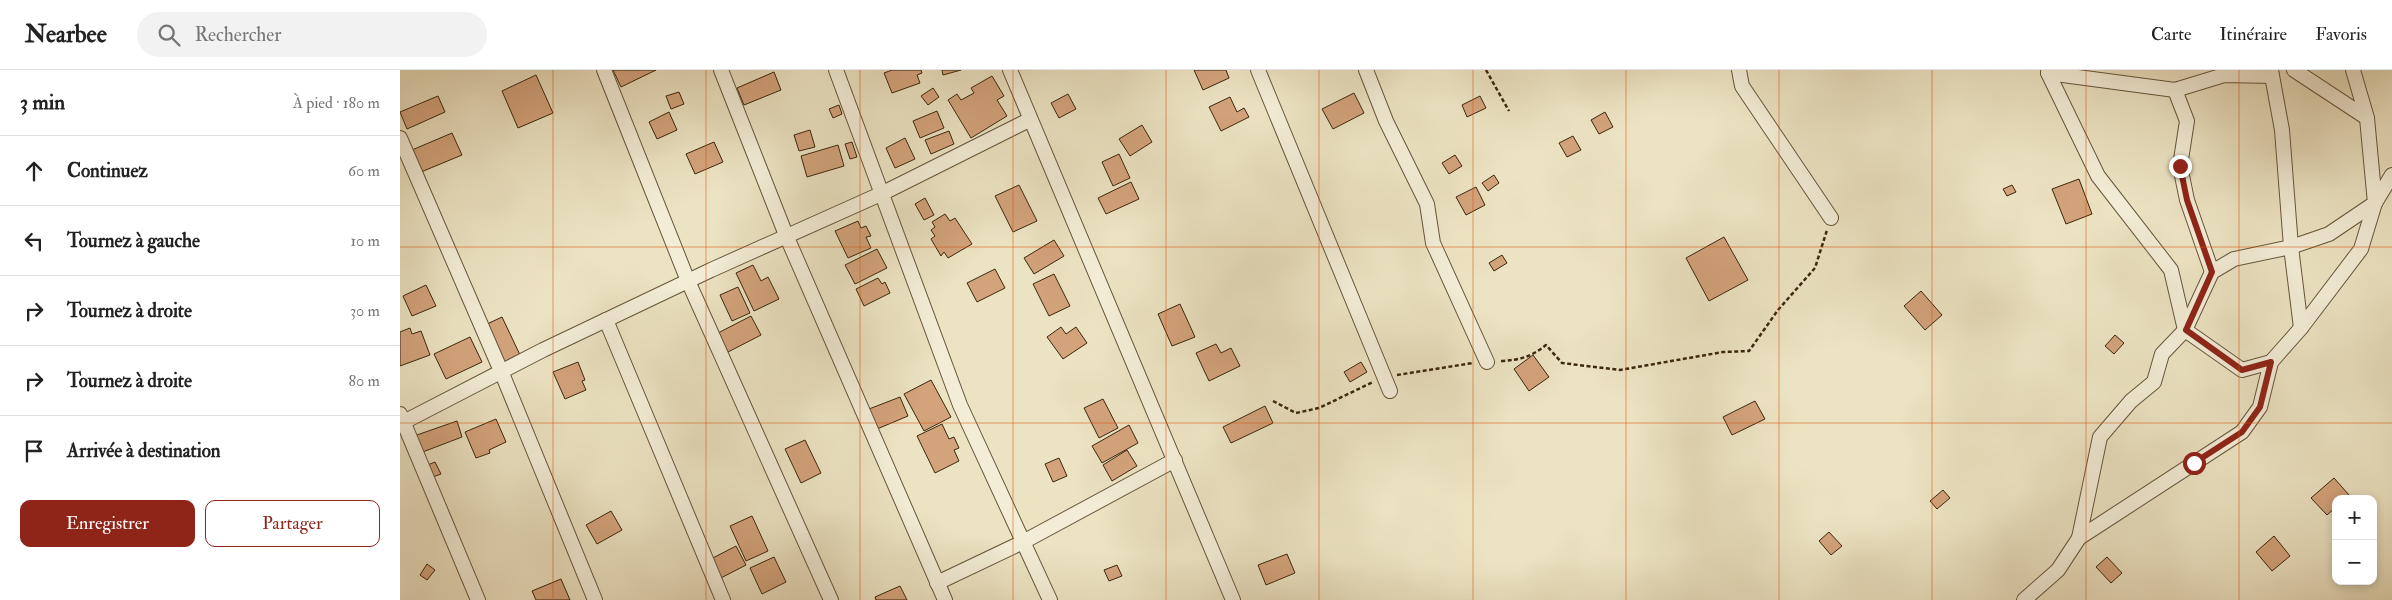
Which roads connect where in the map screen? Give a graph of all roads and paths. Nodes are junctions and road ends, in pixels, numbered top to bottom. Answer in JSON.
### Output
{"nodes":[{"id":1,"x":604,"y":70,"type":"edge"},
{"id":2,"x":721,"y":70,"type":"edge"},
{"id":3,"x":836,"y":70,"type":"edge"},
{"id":4,"x":1010,"y":70,"type":"edge"},
{"id":5,"x":1258,"y":70,"type":"edge"},
{"id":6,"x":1366,"y":70,"type":"edge"},
{"id":7,"x":1486,"y":70,"type":"edge"},
{"id":8,"x":1739,"y":70,"type":"edge"},
{"id":9,"x":2294,"y":70,"type":"edge"},
{"id":10,"x":2353,"y":70,"type":"edge"},
{"id":11,"x":2272,"y":73,"type":"edge"},
{"id":12,"x":2175,"y":90,"type":"junction"},
{"id":13,"x":1509,"y":111,"type":"dead end"},
{"id":14,"x":2367,"y":118,"type":"junction"},
{"id":15,"x":1029,"y":120,"type":"junction"},
{"id":16,"x":400,"y":138,"type":"edge"},
{"id":17,"x":2392,"y":175,"type":"edge"},
{"id":18,"x":883,"y":193,"type":"junction"},
{"id":19,"x":2376,"y":202,"type":"junction"},
{"id":20,"x":1831,"y":218,"type":"joint"},
{"id":21,"x":786,"y":235,"type":"junction"},
{"id":22,"x":2291,"y":247,"type":"junction"},
{"id":23,"x":2212,"y":272,"type":"junction"},
{"id":24,"x":688,"y":281,"type":"junction"},
{"id":25,"x":606,"y":320,"type":"junction"},
{"id":26,"x":2302,"y":328,"type":"junction"},
{"id":27,"x":2186,"y":330,"type":"junction"},
{"id":28,"x":1487,"y":362,"type":"junction"},
{"id":29,"x":2271,"y":362,"type":"junction"},
{"id":30,"x":501,"y":371,"type":"junction"},
{"id":31,"x":1384,"y":377,"type":"junction"},
{"id":32,"x":1390,"y":391,"type":"dead end"},
{"id":33,"x":1273,"y":400,"type":"dead end"},
{"id":34,"x":401,"y":420,"type":"edge"},
{"id":35,"x":1175,"y":460,"type":"junction"},
{"id":36,"x":2079,"y":538,"type":"junction"},
{"id":37,"x":1022,"y":542,"type":"junction"},
{"id":38,"x":937,"y":583,"type":"junction"},
{"id":39,"x":478,"y":600,"type":"edge"},
{"id":40,"x":594,"y":600,"type":"edge"},
{"id":41,"x":722,"y":600,"type":"edge"},
{"id":42,"x":831,"y":600,"type":"edge"},
{"id":43,"x":945,"y":600,"type":"edge"},
{"id":44,"x":1050,"y":600,"type":"edge"},
{"id":45,"x":1233,"y":600,"type":"edge"},
{"id":46,"x":2024,"y":600,"type":"edge"}],
"edges":[{"from":1,"to":24,"type":"street"},
{"from":2,"to":21,"type":"street"},
{"from":3,"to":18,"type":"street"},
{"from":4,"to":15,"type":"street"},
{"from":5,"to":31,"type":"street"},
{"from":6,"to":28,"type":"street"},
{"from":7,"to":13,"type":"path"},
{"from":8,"to":20,"type":"street"},
{"from":9,"to":14,"type":"street"},
{"from":10,"to":14,"type":"street"},
{"from":11,"to":12,"type":"street"},
{"from":11,"to":22,"type":"street"},
{"from":12,"to":23,"type":"street"},
{"from":12,"to":27,"type":"street"},
{"from":14,"to":19,"type":"street"},
{"from":15,"to":18,"type":"street"},
{"from":15,"to":35,"type":"street"},
{"from":16,"to":30,"type":"street"},
{"from":17,"to":19,"type":"street"},
{"from":18,"to":21,"type":"street"},
{"from":18,"to":37,"type":"street"},
{"from":19,"to":22,"type":"street"},
{"from":19,"to":26,"type":"street"},
{"from":20,"to":28,"type":"path"},
{"from":21,"to":24,"type":"street"},
{"from":21,"to":38,"type":"street"},
{"from":22,"to":23,"type":"street"},
{"from":22,"to":26,"type":"street"},
{"from":23,"to":27,"type":"street"},
{"from":24,"to":25,"type":"street"},
{"from":24,"to":42,"type":"street"},
{"from":25,"to":30,"type":"street"},
{"from":25,"to":41,"type":"street"},
{"from":26,"to":29,"type":"street"},
{"from":27,"to":29,"type":"street"},
{"from":27,"to":36,"type":"street"},
{"from":28,"to":31,"type":"path"},
{"from":29,"to":36,"type":"street"},
{"from":30,"to":34,"type":"street"},
{"from":30,"to":40,"type":"street"},
{"from":31,"to":32,"type":"street"},
{"from":31,"to":33,"type":"path"},
{"from":34,"to":39,"type":"street"},
{"from":35,"to":37,"type":"street"},
{"from":35,"to":45,"type":"street"},
{"from":36,"to":46,"type":"street"},
{"from":37,"to":38,"type":"street"},
{"from":37,"to":44,"type":"street"},
{"from":38,"to":43,"type":"street"}]}
